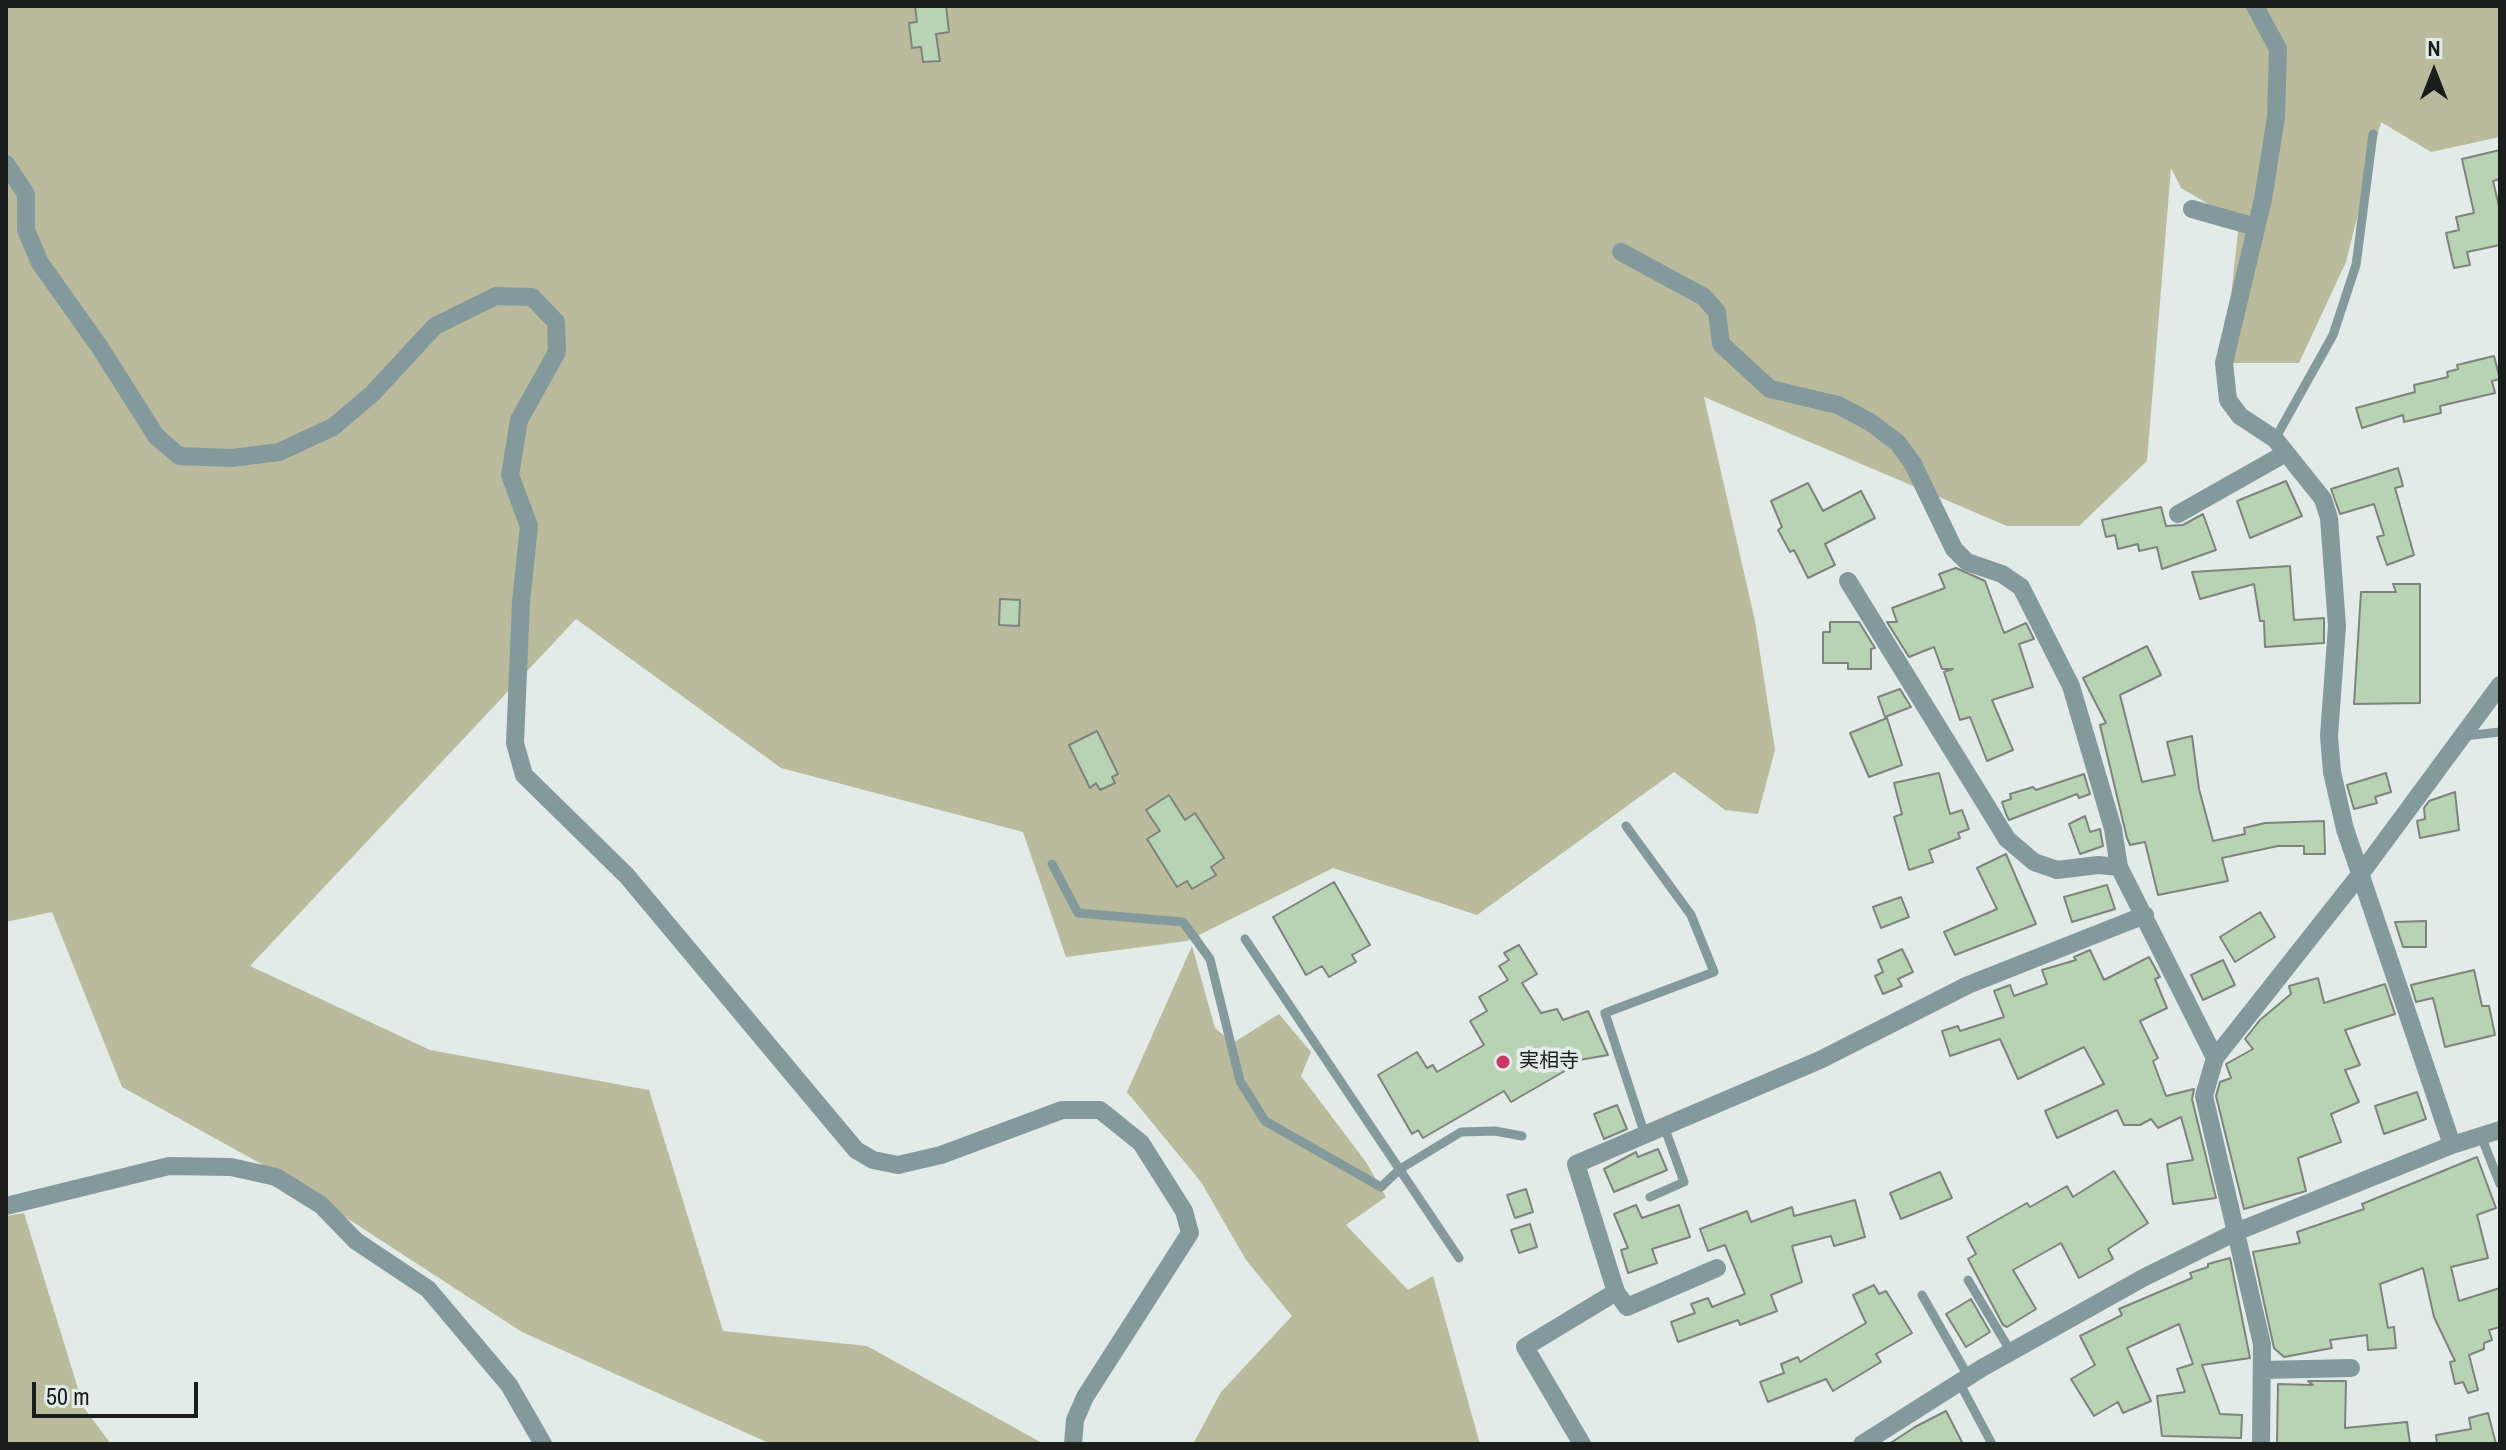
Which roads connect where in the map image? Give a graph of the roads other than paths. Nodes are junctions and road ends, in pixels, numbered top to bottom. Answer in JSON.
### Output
{"nodes":[{"id":1,"x":2255,"y":6,"type":"edge"},
{"id":2,"x":2373,"y":134,"type":"dead end"},
{"id":3,"x":6,"y":164,"type":"edge"},
{"id":4,"x":2192,"y":209,"type":"dead end"},
{"id":5,"x":2256,"y":227,"type":"junction"},
{"id":6,"x":1621,"y":252,"type":"dead end"},
{"id":7,"x":2281,"y":446,"type":"junction"},
{"id":8,"x":2178,"y":514,"type":"dead end"},
{"id":9,"x":1848,"y":581,"type":"dead end"},
{"id":10,"x":2500,"y":685,"type":"edge"},
{"id":11,"x":2500,"y":732,"type":"edge"},
{"id":12,"x":2461,"y":737,"type":"junction"},
{"id":13,"x":1626,"y":826,"type":"dead end"},
{"id":14,"x":1052,"y":864,"type":"dead end"},
{"id":15,"x":2119,"y":867,"type":"junction"},
{"id":16,"x":2362,"y":872,"type":"junction"},
{"id":17,"x":2145,"y":915,"type":"junction"},
{"id":18,"x":1245,"y":939,"type":"dead end"},
{"id":19,"x":2215,"y":1058,"type":"junction"},
{"id":20,"x":1664,"y":1126,"type":"junction"},
{"id":21,"x":2500,"y":1130,"type":"edge"},
{"id":22,"x":1645,"y":1135,"type":"junction"},
{"id":23,"x":1522,"y":1136,"type":"dead end"},
{"id":24,"x":2481,"y":1136,"type":"junction"},
{"id":25,"x":2452,"y":1145,"type":"junction"},
{"id":26,"x":1400,"y":1169,"type":"junction"},
{"id":27,"x":2500,"y":1184,"type":"edge"},
{"id":28,"x":1650,"y":1197,"type":"dead end"},
{"id":29,"x":6,"y":1206,"type":"edge"},
{"id":30,"x":2236,"y":1232,"type":"junction"},
{"id":31,"x":1459,"y":1258,"type":"dead end"},
{"id":32,"x":1717,"y":1268,"type":"dead end"},
{"id":33,"x":1968,"y":1280,"type":"dead end"},
{"id":34,"x":1616,"y":1292,"type":"junction"},
{"id":35,"x":1922,"y":1295,"type":"dead end"},
{"id":36,"x":2011,"y":1352,"type":"junction"},
{"id":37,"x":2351,"y":1368,"type":"dead end"},
{"id":38,"x":2262,"y":1370,"type":"junction"},
{"id":39,"x":1964,"y":1379,"type":"junction"},
{"id":40,"x":1870,"y":1441,"type":"edge"},
{"id":41,"x":543,"y":1444,"type":"edge"},
{"id":42,"x":1073,"y":1444,"type":"edge"},
{"id":43,"x":1582,"y":1444,"type":"edge"},
{"id":44,"x":1992,"y":1444,"type":"edge"},
{"id":45,"x":2261,"y":1444,"type":"edge"}],
"edges":[{"from":1,"to":5,"type":"street"},
{"from":2,"to":7,"type":"lane"},
{"from":3,"to":42,"type":"street"},
{"from":4,"to":5,"type":"street"},
{"from":5,"to":7,"type":"street"},
{"from":6,"to":15,"type":"street"},
{"from":7,"to":8,"type":"street"},
{"from":7,"to":16,"type":"street"},
{"from":9,"to":15,"type":"street"},
{"from":10,"to":12,"type":"street"},
{"from":11,"to":12,"type":"lane"},
{"from":12,"to":16,"type":"street"},
{"from":13,"to":22,"type":"lane"},
{"from":14,"to":26,"type":"lane"},
{"from":15,"to":17,"type":"street"},
{"from":16,"to":19,"type":"street"},
{"from":16,"to":25,"type":"street"},
{"from":17,"to":19,"type":"street"},
{"from":17,"to":20,"type":"street"},
{"from":18,"to":26,"type":"lane"},
{"from":19,"to":30,"type":"street"},
{"from":20,"to":22,"type":"street"},
{"from":20,"to":28,"type":"lane"},
{"from":21,"to":24,"type":"street"},
{"from":22,"to":34,"type":"street"},
{"from":23,"to":26,"type":"lane"},
{"from":24,"to":25,"type":"street"},
{"from":24,"to":27,"type":"lane"},
{"from":25,"to":30,"type":"street"},
{"from":26,"to":31,"type":"lane"},
{"from":29,"to":41,"type":"street"},
{"from":30,"to":36,"type":"street"},
{"from":30,"to":38,"type":"street"},
{"from":32,"to":34,"type":"street"},
{"from":33,"to":36,"type":"lane"},
{"from":34,"to":43,"type":"street"},
{"from":35,"to":39,"type":"lane"},
{"from":36,"to":39,"type":"street"},
{"from":37,"to":38,"type":"street"},
{"from":38,"to":45,"type":"street"},
{"from":39,"to":40,"type":"street"},
{"from":39,"to":44,"type":"lane"}]}
